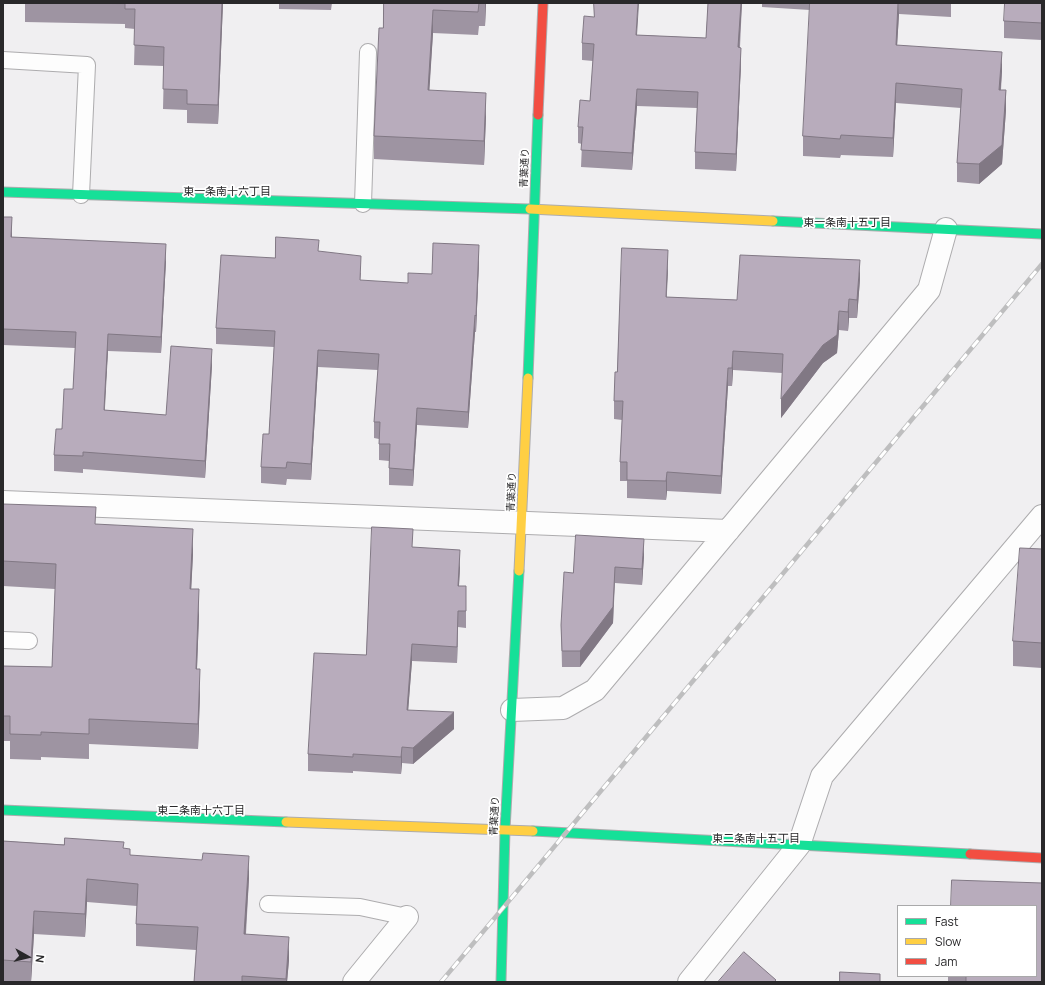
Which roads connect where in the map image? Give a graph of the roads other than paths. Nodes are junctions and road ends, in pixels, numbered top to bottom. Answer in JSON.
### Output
{"nodes":[{"id":1,"x":542,"y":3,"type":"edge"},
{"id":2,"x":368,"y":52,"type":"dead end"},
{"id":3,"x":3,"y":60,"type":"edge"},
{"id":4,"x":3,"y":192,"type":"edge"},
{"id":5,"x":81,"y":194,"type":"junction"},
{"id":6,"x":363,"y":204,"type":"junction"},
{"id":7,"x":534,"y":210,"type":"junction"},
{"id":8,"x":946,"y":230,"type":"junction"},
{"id":9,"x":1042,"y":234,"type":"edge"},
{"id":10,"x":3,"y":502,"type":"edge"},
{"id":11,"x":1042,"y":516,"type":"edge"},
{"id":12,"x":522,"y":523,"type":"junction"},
{"id":13,"x":728,"y":531,"type":"junction"},
{"id":14,"x":3,"y":640,"type":"edge"},
{"id":15,"x":29,"y":641,"type":"dead end"},
{"id":16,"x":512,"y":710,"type":"junction"},
{"id":17,"x":3,"y":810,"type":"edge"},
{"id":18,"x":505,"y":830,"type":"junction"},
{"id":19,"x":799,"y":845,"type":"junction"},
{"id":20,"x":1042,"y":858,"type":"edge"},
{"id":21,"x":268,"y":904,"type":"dead end"},
{"id":22,"x":407,"y":917,"type":"joint"},
{"id":23,"x":354,"y":982,"type":"edge"},
{"id":24,"x":501,"y":982,"type":"edge"},
{"id":25,"x":689,"y":982,"type":"edge"}],
"edges":[{"from":1,"to":7,"type":"street","name":"青葉通り"},
{"from":2,"to":6,"type":"lane"},
{"from":3,"to":5,"type":"lane"},
{"from":4,"to":5,"type":"street"},
{"from":5,"to":6,"type":"street"},
{"from":6,"to":7,"type":"street"},
{"from":7,"to":8,"type":"street"},
{"from":7,"to":12,"type":"street","name":"青葉通り"},
{"from":8,"to":9,"type":"street"},
{"from":8,"to":13,"type":"street"},
{"from":10,"to":12,"type":"street"},
{"from":11,"to":19,"type":"street"},
{"from":12,"to":13,"type":"street"},
{"from":12,"to":16,"type":"street","name":"青葉通り"},
{"from":13,"to":16,"type":"street"},
{"from":14,"to":15,"type":"lane"},
{"from":16,"to":18,"type":"street","name":"青葉通り"},
{"from":17,"to":18,"type":"street"},
{"from":18,"to":19,"type":"street"},
{"from":18,"to":24,"type":"street","name":"青葉通り"},
{"from":19,"to":20,"type":"street"},
{"from":19,"to":25,"type":"street"},
{"from":21,"to":22,"type":"lane"},
{"from":22,"to":23,"type":"street"}]}
